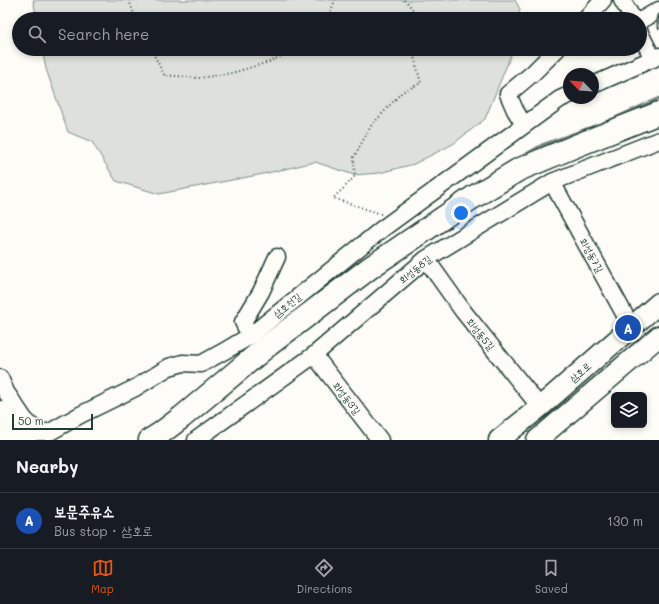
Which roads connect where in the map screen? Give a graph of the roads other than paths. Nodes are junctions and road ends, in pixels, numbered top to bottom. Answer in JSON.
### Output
{"nodes":[{"id":1,"x":603,"y":0,"type":"edge"},
{"id":2,"x":622,"y":0,"type":"edge"},
{"id":3,"x":659,"y":10,"type":"edge"},
{"id":4,"x":592,"y":12,"type":"edge"},
{"id":5,"x":629,"y":12,"type":"edge"},
{"id":6,"x":647,"y":17,"type":"edge"},
{"id":7,"x":647,"y":44,"type":"edge"},
{"id":8,"x":550,"y":56,"type":"edge"},
{"id":9,"x":656,"y":57,"type":"edge"},
{"id":10,"x":599,"y":82,"type":"edge"},
{"id":11,"x":563,"y":98,"type":"edge"},
{"id":12,"x":659,"y":113,"type":"edge"},
{"id":13,"x":659,"y":124,"type":"edge"},
{"id":14,"x":524,"y":126,"type":"junction"},
{"id":15,"x":659,"y":140,"type":"edge"},
{"id":16,"x":520,"y":175,"type":"junction"},
{"id":17,"x":552,"y":182,"type":"junction"},
{"id":18,"x":277,"y":257,"type":"dead end"},
{"id":19,"x":426,"y":259,"type":"junction"},
{"id":20,"x":659,"y":303,"type":"edge"},
{"id":21,"x":632,"y":328,"type":"junction"},
{"id":22,"x":250,"y":336,"type":"junction"},
{"id":23,"x":659,"y":336,"type":"edge"},
{"id":24,"x":314,"y":355,"type":"junction"},
{"id":25,"x":0,"y":378,"type":"edge"},
{"id":26,"x":540,"y":407,"type":"junction"},
{"id":27,"x":0,"y":412,"type":"edge"},
{"id":28,"x":26,"y":440,"type":"edge"},
{"id":29,"x":150,"y":440,"type":"edge"},
{"id":30,"x":165,"y":440,"type":"edge"},
{"id":31,"x":196,"y":440,"type":"edge"},
{"id":32,"x":380,"y":440,"type":"edge"},
{"id":33,"x":499,"y":440,"type":"edge"},
{"id":34,"x":537,"y":440,"type":"edge"}],
"edges":[{"from":1,"to":4,"type":"street"},
{"from":2,"to":5,"type":"street"},
{"from":3,"to":6,"type":"street"},
{"from":7,"to":9,"type":"street"},
{"from":8,"to":14,"type":"street"},
{"from":9,"to":10,"type":"street"},
{"from":11,"to":14,"type":"street","name":"삼호천길"},
{"from":12,"to":16,"type":"highway"},
{"from":13,"to":16,"type":"highway"},
{"from":14,"to":22,"type":"street","name":"삼호천길"},
{"from":15,"to":17,"type":"street","name":"회성동8길"},
{"from":16,"to":29,"type":"highway"},
{"from":16,"to":30,"type":"highway"},
{"from":17,"to":19,"type":"street","name":"회성동8길"},
{"from":17,"to":21,"type":"street","name":"회성동7길"},
{"from":18,"to":22,"type":"street"},
{"from":19,"to":24,"type":"street","name":"회성동8길"},
{"from":19,"to":26,"type":"street","name":"회성동5길"},
{"from":20,"to":21,"type":"main road","name":"삼호로"},
{"from":21,"to":26,"type":"main road","name":"삼호로"},
{"from":22,"to":25,"type":"street","name":"삼호천길"},
{"from":23,"to":34,"type":"main road"},
{"from":24,"to":31,"type":"street","name":"회성동8길"},
{"from":24,"to":32,"type":"street","name":"회성동3길"},
{"from":26,"to":33,"type":"main road","name":"삼호로"},
{"from":27,"to":28,"type":"highway"}]}
